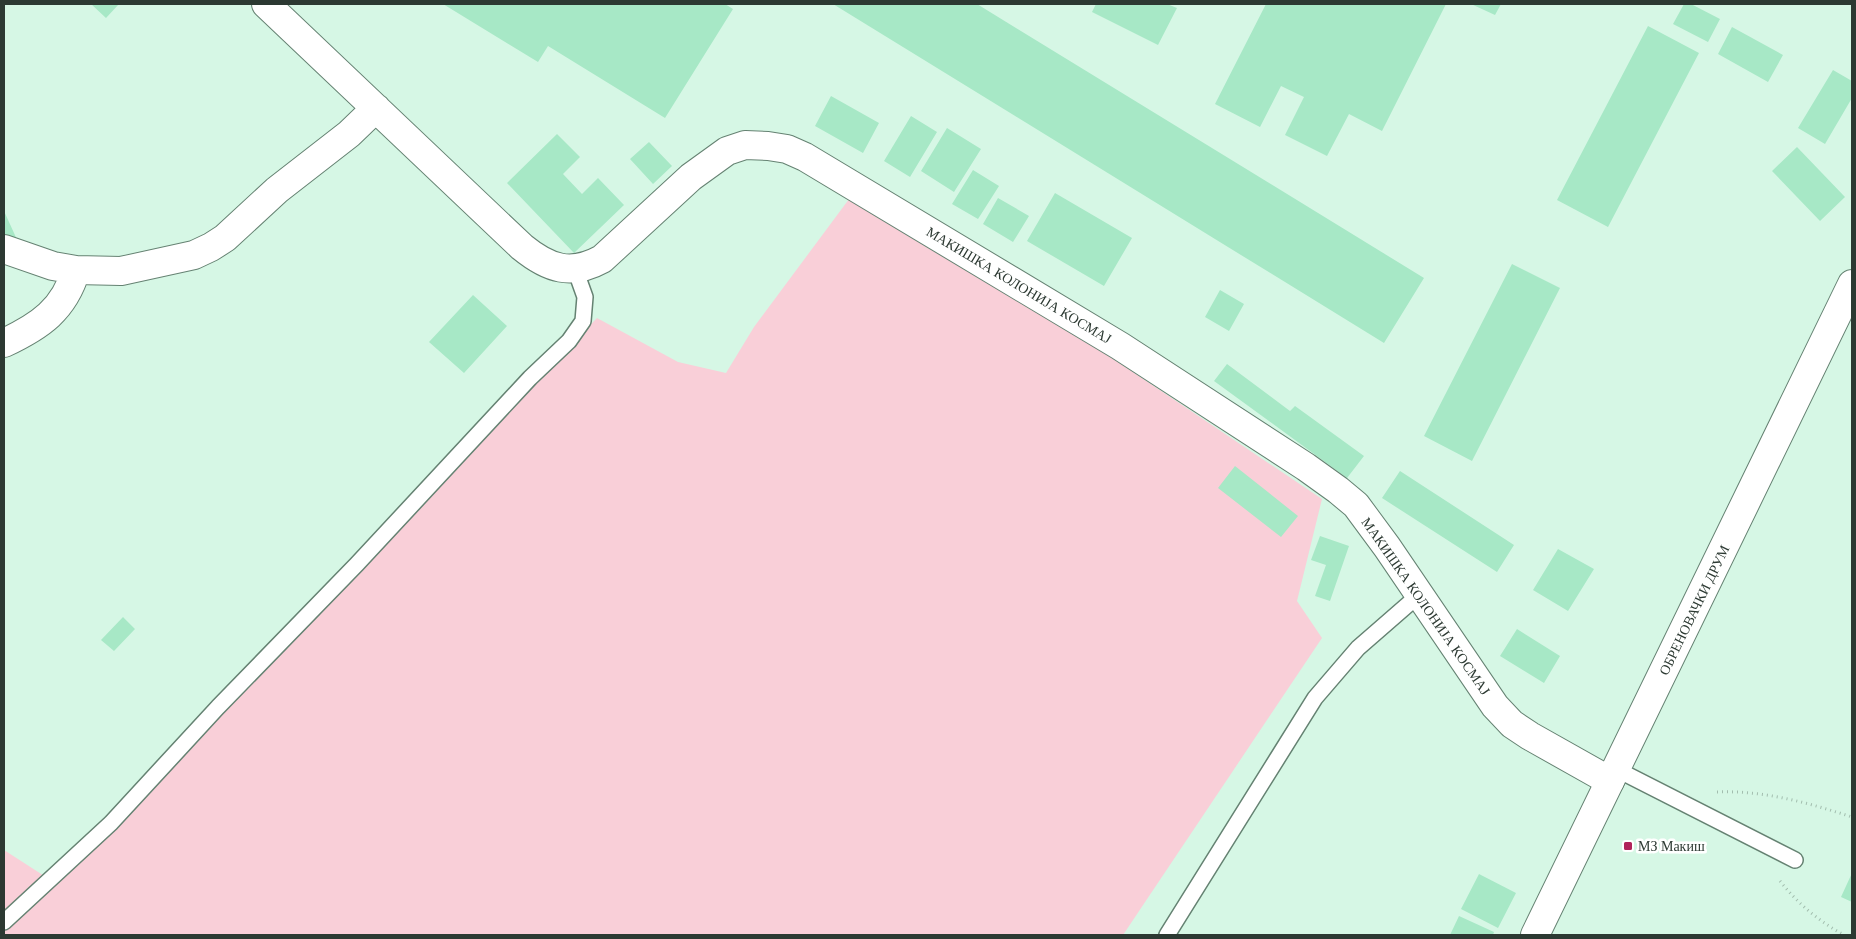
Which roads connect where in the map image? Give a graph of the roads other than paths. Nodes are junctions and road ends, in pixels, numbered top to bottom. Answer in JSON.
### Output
{"nodes":[{"id":1,"x":266,"y":4,"type":"edge"},
{"id":2,"x":376,"y":108,"type":"junction"},
{"id":3,"x":4,"y":249,"type":"edge"},
{"id":4,"x":574,"y":269,"type":"junction"},
{"id":5,"x":76,"y":270,"type":"junction"},
{"id":6,"x":1852,"y":284,"type":"edge"},
{"id":7,"x":4,"y":343,"type":"edge"},
{"id":8,"x":1420,"y":594,"type":"junction"},
{"id":9,"x":1613,"y":775,"type":"junction"},
{"id":10,"x":1794,"y":860,"type":"dead end"},
{"id":11,"x":4,"y":922,"type":"edge"},
{"id":12,"x":1167,"y":935,"type":"edge"},
{"id":13,"x":1535,"y":935,"type":"edge"}],
"edges":[{"from":1,"to":2,"type":"street","name":"МАКИШКА КОЛОНИЈА КОСМАЈ"},
{"from":2,"to":4,"type":"street","name":"МАКИШКА КОЛОНИЈА КОСМАЈ"},
{"from":2,"to":5,"type":"street"},
{"from":3,"to":5,"type":"street"},
{"from":4,"to":8,"type":"street","name":"МАКИШКА КОЛОНИЈА КОСМАЈ"},
{"from":4,"to":11,"type":"lane"},
{"from":5,"to":7,"type":"street"},
{"from":6,"to":9,"type":"street","name":"ОБРЕНОВАЧКИ ДРУМ"},
{"from":8,"to":9,"type":"street","name":"МАКИШКА КОЛОНИЈА КОСМАЈ"},
{"from":8,"to":12,"type":"lane"},
{"from":9,"to":10,"type":"lane"},
{"from":9,"to":13,"type":"street","name":"ОБРЕНОВАЧКИ ДРУМ"}]}
